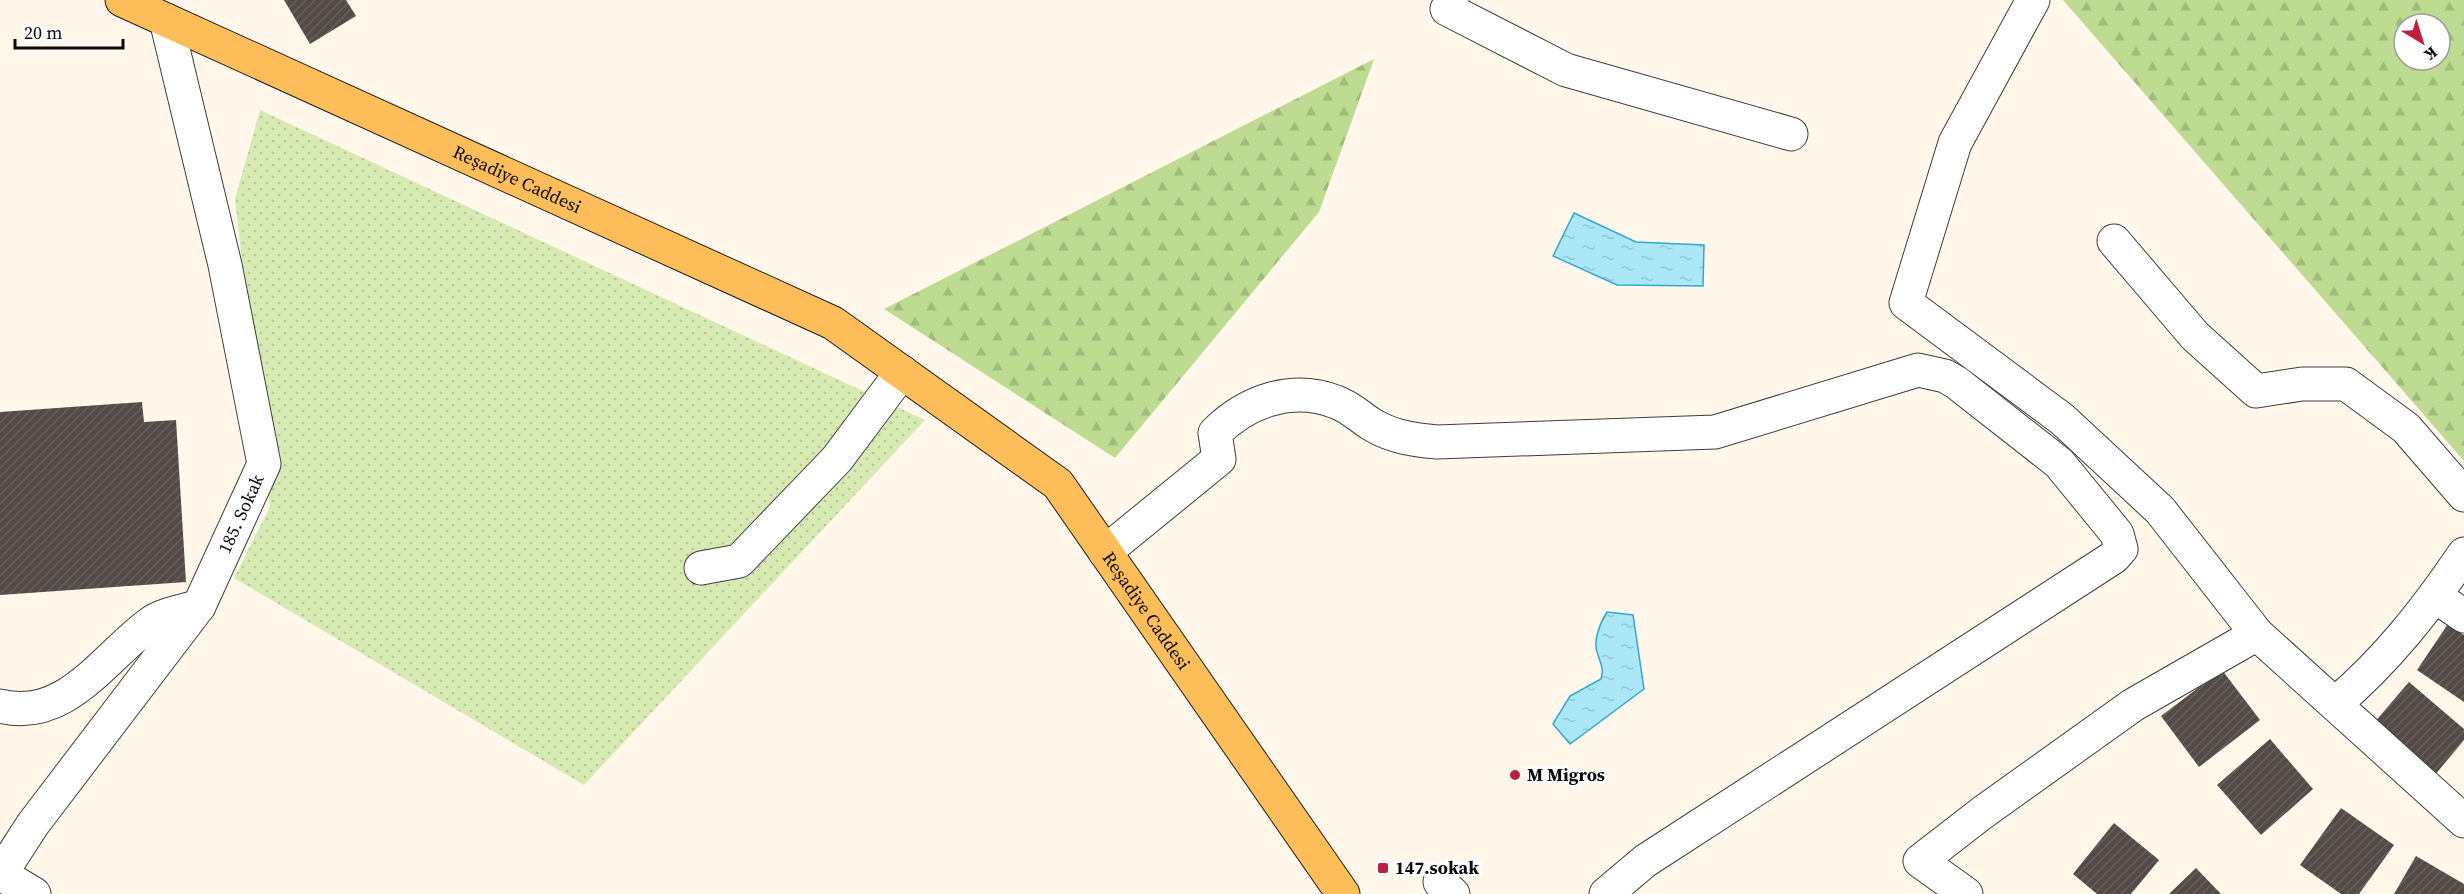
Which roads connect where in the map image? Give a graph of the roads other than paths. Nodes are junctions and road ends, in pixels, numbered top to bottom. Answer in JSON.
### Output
{"nodes":[{"id":1,"x":122,"y":0,"type":"edge"},
{"id":2,"x":2033,"y":0,"type":"edge"},
{"id":3,"x":1450,"y":5,"type":"edge"},
{"id":4,"x":166,"y":20,"type":"junction"},
{"id":5,"x":1791,"y":134,"type":"dead end"},
{"id":6,"x":2114,"y":241,"type":"dead end"},
{"id":7,"x":902,"y":372,"type":"junction"},
{"id":8,"x":2464,"y":495,"type":"edge"},
{"id":9,"x":1105,"y":552,"type":"junction"},
{"id":10,"x":2464,"y":554,"type":"edge"},
{"id":11,"x":701,"y":568,"type":"dead end"},
{"id":12,"x":2436,"y":596,"type":"junction"},
{"id":13,"x":200,"y":606,"type":"junction"},
{"id":14,"x":2464,"y":616,"type":"edge"},
{"id":15,"x":2257,"y":634,"type":"junction"},
{"id":16,"x":2335,"y":704,"type":"junction"},
{"id":17,"x":0,"y":706,"type":"edge"},
{"id":18,"x":2464,"y":821,"type":"edge"},
{"id":19,"x":0,"y":874,"type":"edge"},
{"id":20,"x":34,"y":894,"type":"edge"},
{"id":21,"x":1343,"y":894,"type":"edge"},
{"id":22,"x":1606,"y":894,"type":"edge"},
{"id":23,"x":1966,"y":894,"type":"edge"}],
"edges":[{"from":1,"to":4,"type":"main road","name":"Reşadiye Caddesi"},
{"from":2,"to":15,"type":"street"},
{"from":3,"to":5,"type":"street"},
{"from":4,"to":7,"type":"main road","name":"Reşadiye Caddesi"},
{"from":4,"to":13,"type":"street","name":"185. Sokak"},
{"from":6,"to":8,"type":"street"},
{"from":7,"to":9,"type":"main road","name":"Reşadiye Caddesi"},
{"from":7,"to":11,"type":"street"},
{"from":9,"to":21,"type":"main road","name":"Reşadiye Caddesi"},
{"from":9,"to":22,"type":"street"},
{"from":10,"to":12,"type":"street"},
{"from":12,"to":14,"type":"street"},
{"from":12,"to":16,"type":"street"},
{"from":13,"to":17,"type":"street"},
{"from":13,"to":19,"type":"street","name":"185. Sokak"},
{"from":15,"to":16,"type":"street"},
{"from":15,"to":23,"type":"street"},
{"from":16,"to":18,"type":"street"},
{"from":19,"to":20,"type":"street"}]}
